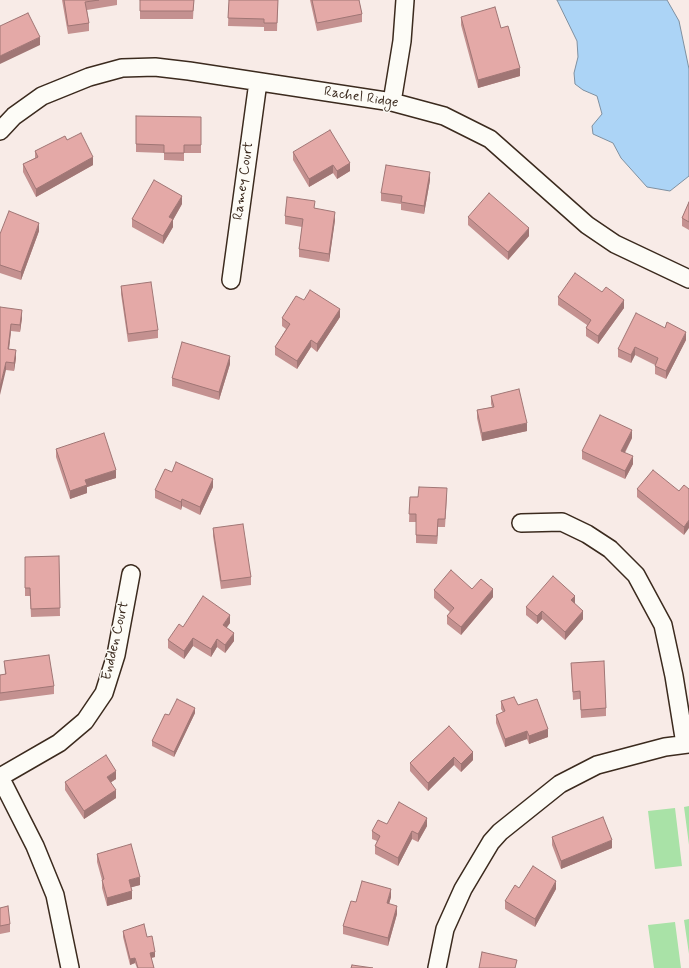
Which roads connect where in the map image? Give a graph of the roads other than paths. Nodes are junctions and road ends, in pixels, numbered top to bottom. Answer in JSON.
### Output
{"nodes":[{"id":1,"x":405,"y":0,"type":"edge"},
{"id":2,"x":258,"y":82,"type":"junction"},
{"id":3,"x":392,"y":102,"type":"junction"},
{"id":4,"x":0,"y":131,"type":"edge"},
{"id":5,"x":689,"y":278,"type":"edge"},
{"id":6,"x":231,"y":280,"type":"dead end"},
{"id":7,"x":521,"y":523,"type":"dead end"},
{"id":8,"x":131,"y":574,"type":"dead end"},
{"id":9,"x":687,"y":744,"type":"edge"},
{"id":10,"x":0,"y":777,"type":"edge"},
{"id":11,"x":70,"y":968,"type":"edge"},
{"id":12,"x":437,"y":968,"type":"edge"}],
"edges":[{"from":1,"to":3,"type":"street"},
{"from":2,"to":3,"type":"street","name":"Rachel Ridge"},
{"from":2,"to":4,"type":"street","name":"Rachel Ridge"},
{"from":2,"to":6,"type":"street","name":"Ramey Court"},
{"from":3,"to":5,"type":"street","name":"Rachel Ridge"},
{"from":7,"to":9,"type":"street"},
{"from":8,"to":10,"type":"street","name":"Endden Court"},
{"from":9,"to":12,"type":"street"},
{"from":10,"to":11,"type":"street"}]}
